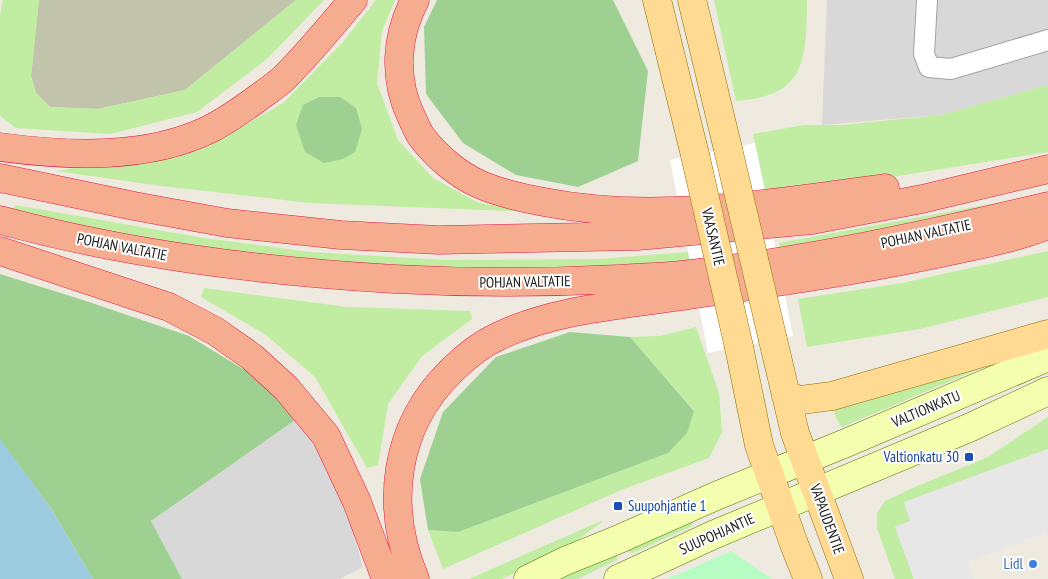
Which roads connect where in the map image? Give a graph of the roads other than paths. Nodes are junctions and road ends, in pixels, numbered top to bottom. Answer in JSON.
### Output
{"nodes":[{"id":1,"x":353,"y":0,"type":"edge"},
{"id":2,"x":415,"y":0,"type":"edge"},
{"id":3,"x":656,"y":0,"type":"edge"},
{"id":4,"x":692,"y":0,"type":"edge"},
{"id":5,"x":927,"y":0,"type":"edge"},
{"id":6,"x":1048,"y":40,"type":"edge"},
{"id":7,"x":0,"y":147,"type":"edge"},
{"id":8,"x":1048,"y":168,"type":"edge"},
{"id":9,"x":0,"y":178,"type":"edge"},
{"id":10,"x":1048,"y":206,"type":"edge"},
{"id":11,"x":8,"y":222,"type":"edge"},
{"id":12,"x":1048,"y":225,"type":"edge"},
{"id":13,"x":2,"y":252,"type":"edge"},
{"id":14,"x":1048,"y":334,"type":"edge"},
{"id":15,"x":1048,"y":357,"type":"edge"},
{"id":16,"x":1048,"y":391,"type":"edge"},
{"id":17,"x":786,"y":396,"type":"junction"},
{"id":18,"x":804,"y":460,"type":"junction"},
{"id":19,"x":769,"y":474,"type":"junction"},
{"id":20,"x":816,"y":492,"type":"junction"},
{"id":21,"x":781,"y":506,"type":"junction"},
{"id":22,"x":386,"y":579,"type":"edge"},
{"id":23,"x":414,"y":579,"type":"edge"},
{"id":24,"x":528,"y":579,"type":"edge"},
{"id":25,"x":618,"y":579,"type":"edge"},
{"id":26,"x":808,"y":579,"type":"edge"},
{"id":27,"x":849,"y":579,"type":"edge"}],
"edges":[{"from":1,"to":7,"type":"highway"},
{"from":2,"to":8,"type":"highway"},
{"from":3,"to":19,"type":"main road","name":"VAASANTIE","bridge":true},
{"from":4,"to":17,"type":"main road","bridge":true},
{"from":5,"to":6,"type":"street"},
{"from":8,"to":9,"type":"highway"},
{"from":10,"to":11,"type":"highway","name":"POHJAN VALTATIE"},
{"from":12,"to":23,"type":"highway"},
{"from":13,"to":22,"type":"highway"},
{"from":14,"to":17,"type":"main road"},
{"from":15,"to":18,"type":"main road","name":"VALTIONKATU"},
{"from":16,"to":20,"type":"main road"},
{"from":17,"to":18,"type":"main road"},
{"from":18,"to":19,"type":"main road"},
{"from":18,"to":20,"type":"main road","name":"VAPAUDENTIE"},
{"from":19,"to":21,"type":"main road"},
{"from":19,"to":24,"type":"main road"},
{"from":20,"to":21,"type":"main road","name":"SUUPOHJANTIE"},
{"from":20,"to":27,"type":"main road","name":"VAPAUDENTIE"},
{"from":21,"to":25,"type":"main road","name":"SUUPOHJANTIE"},
{"from":21,"to":26,"type":"main road"}]}
